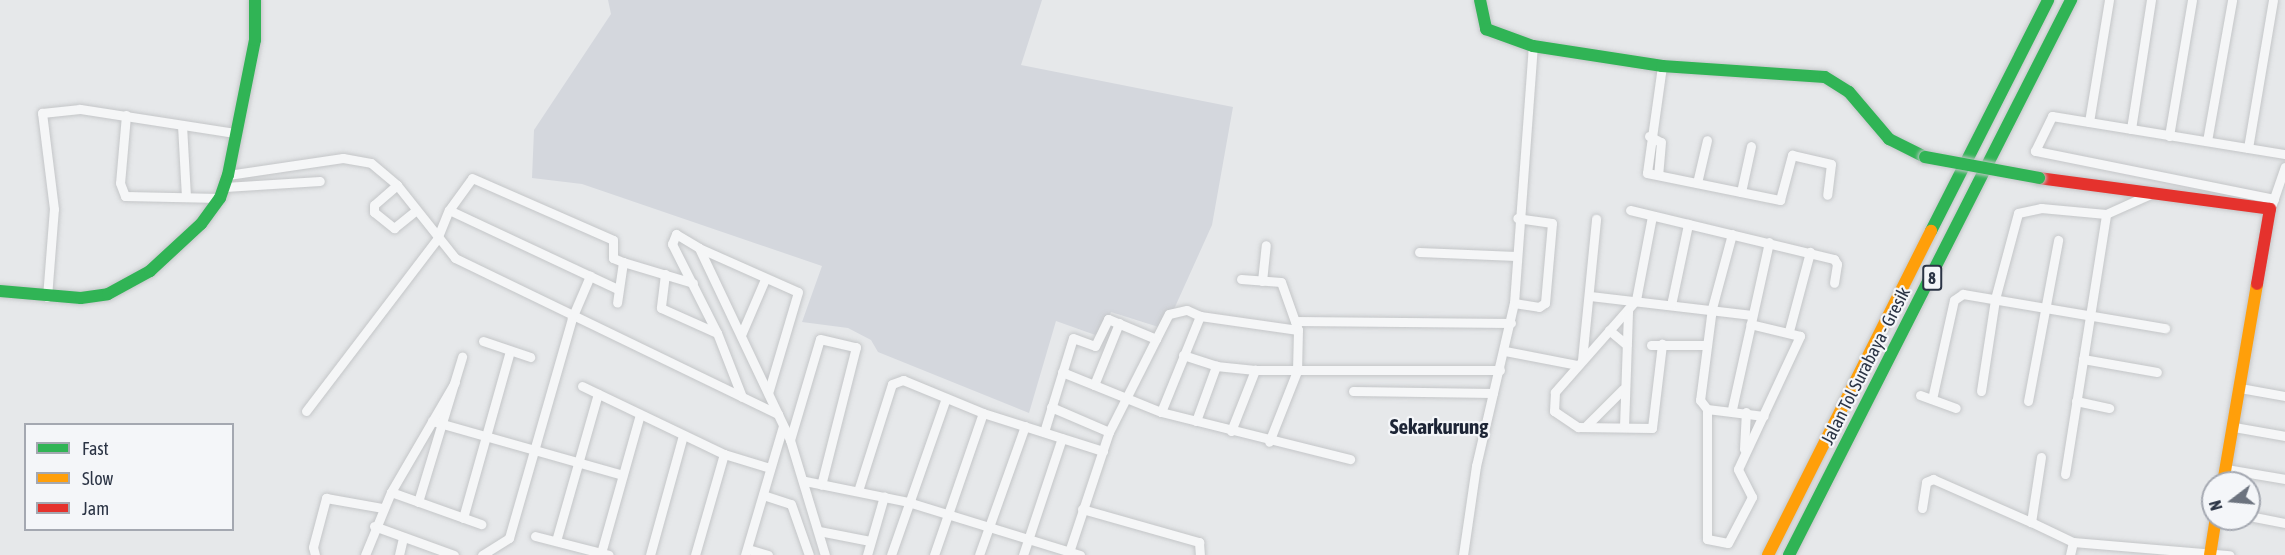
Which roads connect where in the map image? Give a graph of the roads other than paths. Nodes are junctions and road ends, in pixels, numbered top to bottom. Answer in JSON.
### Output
{"nodes":[{"id":1,"x":255,"y":0,"type":"edge"},
{"id":2,"x":1480,"y":0,"type":"edge"},
{"id":3,"x":2048,"y":0,"type":"edge"},
{"id":4,"x":2071,"y":0,"type":"edge"},
{"id":5,"x":2109,"y":0,"type":"edge"},
{"id":6,"x":2151,"y":0,"type":"edge"},
{"id":7,"x":2192,"y":0,"type":"edge"},
{"id":8,"x":2232,"y":0,"type":"edge"},
{"id":9,"x":2273,"y":0,"type":"edge"},
{"id":10,"x":1533,"y":46,"type":"junction"},
{"id":11,"x":1662,"y":66,"type":"junction"},
{"id":12,"x":126,"y":116,"type":"junction"},
{"id":13,"x":2089,"y":122,"type":"junction"},
{"id":14,"x":182,"y":125,"type":"junction"},
{"id":15,"x":2131,"y":129,"type":"junction"},
{"id":16,"x":235,"y":133,"type":"junction"},
{"id":17,"x":2169,"y":136,"type":"junction"},
{"id":18,"x":1707,"y":140,"type":"dead end"},
{"id":19,"x":2207,"y":141,"type":"junction"},
{"id":20,"x":1751,"y":146,"type":"dead end"},
{"id":21,"x":2248,"y":148,"type":"junction"},
{"id":22,"x":2285,"y":154,"type":"edge"},
{"id":23,"x":2285,"y":168,"type":"edge"},
{"id":24,"x":2283,"y":178,"type":"edge"},
{"id":25,"x":320,"y":181,"type":"dead end"},
{"id":26,"x":1697,"y":183,"type":"junction"},
{"id":27,"x":396,"y":185,"type":"junction"},
{"id":28,"x":225,"y":187,"type":"junction"},
{"id":29,"x":1740,"y":192,"type":"junction"},
{"id":30,"x":2153,"y":193,"type":"junction"},
{"id":31,"x":1827,"y":195,"type":"dead end"},
{"id":32,"x":186,"y":196,"type":"junction"},
{"id":33,"x":2272,"y":204,"type":"junction"},
{"id":34,"x":416,"y":210,"type":"junction"},
{"id":35,"x":449,"y":210,"type":"junction"},
{"id":36,"x":1630,"y":210,"type":"dead end"},
{"id":37,"x":2106,"y":214,"type":"junction"},
{"id":38,"x":1652,"y":216,"type":"junction"},
{"id":39,"x":1517,"y":218,"type":"junction"},
{"id":40,"x":1596,"y":219,"type":"dead end"},
{"id":41,"x":1688,"y":224,"type":"junction"},
{"id":42,"x":1732,"y":234,"type":"junction"},
{"id":43,"x":437,"y":239,"type":"junction"},
{"id":44,"x":2058,"y":240,"type":"dead end"},
{"id":45,"x":1769,"y":242,"type":"junction"},
{"id":46,"x":1266,"y":245,"type":"dead end"},
{"id":47,"x":699,"y":248,"type":"junction"},
{"id":48,"x":1419,"y":252,"type":"dead end"},
{"id":49,"x":1810,"y":252,"type":"junction"},
{"id":50,"x":1516,"y":256,"type":"junction"},
{"id":51,"x":622,"y":262,"type":"junction"},
{"id":52,"x":665,"y":274,"type":"junction"},
{"id":53,"x":590,"y":276,"type":"junction"},
{"id":54,"x":765,"y":279,"type":"junction"},
{"id":55,"x":1241,"y":279,"type":"dead end"},
{"id":56,"x":1262,"y":281,"type":"junction"},
{"id":57,"x":693,"y":283,"type":"junction"},
{"id":58,"x":1834,"y":283,"type":"dead end"},
{"id":59,"x":618,"y":289,"type":"junction"},
{"id":60,"x":0,"y":291,"type":"edge"},
{"id":61,"x":1590,"y":296,"type":"junction"},
{"id":62,"x":47,"y":297,"type":"junction"},
{"id":63,"x":1995,"y":299,"type":"junction"},
{"id":64,"x":1636,"y":300,"type":"junction"},
{"id":65,"x":617,"y":303,"type":"dead end"},
{"id":66,"x":1514,"y":303,"type":"junction"},
{"id":67,"x":1671,"y":305,"type":"junction"},
{"id":68,"x":1712,"y":308,"type":"junction"},
{"id":69,"x":2044,"y":309,"type":"junction"},
{"id":70,"x":1628,"y":310,"type":"junction"},
{"id":71,"x":2090,"y":315,"type":"junction"},
{"id":72,"x":1200,"y":316,"type":"junction"},
{"id":73,"x":572,"y":318,"type":"junction"},
{"id":74,"x":1751,"y":320,"type":"junction"},
{"id":75,"x":1119,"y":323,"type":"junction"},
{"id":76,"x":1511,"y":323,"type":"junction"},
{"id":77,"x":1297,"y":326,"type":"junction"},
{"id":78,"x":2164,"y":328,"type":"dead end"},
{"id":79,"x":1609,"y":330,"type":"junction"},
{"id":80,"x":1789,"y":331,"type":"junction"},
{"id":81,"x":717,"y":333,"type":"junction"},
{"id":82,"x":741,"y":335,"type":"junction"},
{"id":83,"x":1156,"y":339,"type":"junction"},
{"id":84,"x":483,"y":341,"type":"dead end"},
{"id":85,"x":1662,"y":344,"type":"junction"},
{"id":86,"x":1627,"y":345,"type":"junction"},
{"id":87,"x":1651,"y":345,"type":"dead end"},
{"id":88,"x":1705,"y":345,"type":"junction"},
{"id":89,"x":510,"y":351,"type":"junction"},
{"id":90,"x":1505,"y":351,"type":"junction"},
{"id":91,"x":1183,"y":355,"type":"junction"},
{"id":92,"x":462,"y":357,"type":"dead end"},
{"id":93,"x":530,"y":357,"type":"dead end"},
{"id":94,"x":2083,"y":359,"type":"junction"},
{"id":95,"x":1580,"y":363,"type":"junction"},
{"id":96,"x":1216,"y":366,"type":"junction"},
{"id":97,"x":1255,"y":370,"type":"junction"},
{"id":98,"x":1500,"y":370,"type":"junction"},
{"id":99,"x":1297,"y":371,"type":"junction"},
{"id":100,"x":1062,"y":372,"type":"junction"},
{"id":101,"x":2157,"y":372,"type":"dead end"},
{"id":102,"x":1094,"y":385,"type":"junction"},
{"id":103,"x":582,"y":386,"type":"dead end"},
{"id":104,"x":2240,"y":388,"type":"junction"},
{"id":105,"x":1623,"y":389,"type":"junction"},
{"id":106,"x":1353,"y":391,"type":"dead end"},
{"id":107,"x":1981,"y":391,"type":"dead end"},
{"id":108,"x":768,"y":393,"type":"junction"},
{"id":109,"x":1493,"y":393,"type":"junction"},
{"id":110,"x":598,"y":394,"type":"junction"},
{"id":111,"x":1920,"y":395,"type":"dead end"},
{"id":112,"x":2285,"y":396,"type":"edge"},
{"id":113,"x":742,"y":397,"type":"junction"},
{"id":114,"x":1127,"y":397,"type":"junction"},
{"id":115,"x":946,"y":398,"type":"junction"},
{"id":116,"x":1932,"y":399,"type":"junction"},
{"id":117,"x":2028,"y":401,"type":"dead end"},
{"id":118,"x":2076,"y":401,"type":"junction"},
{"id":119,"x":1051,"y":407,"type":"junction"},
{"id":120,"x":1956,"y":408,"type":"dead end"},
{"id":121,"x":2109,"y":408,"type":"dead end"},
{"id":122,"x":1707,"y":409,"type":"junction"},
{"id":123,"x":1732,"y":409,"type":"junction"},
{"id":124,"x":306,"y":411,"type":"dead end"},
{"id":125,"x":983,"y":412,"type":"junction"},
{"id":126,"x":1161,"y":412,"type":"junction"},
{"id":127,"x":1746,"y":412,"type":"junction"},
{"id":128,"x":640,"y":414,"type":"junction"},
{"id":129,"x":778,"y":414,"type":"junction"},
{"id":130,"x":1764,"y":416,"type":"junction"},
{"id":131,"x":437,"y":422,"type":"junction"},
{"id":132,"x":1196,"y":422,"type":"junction"},
{"id":133,"x":783,"y":426,"type":"junction"},
{"id":134,"x":1025,"y":426,"type":"junction"},
{"id":135,"x":1586,"y":426,"type":"junction"},
{"id":136,"x":1624,"y":427,"type":"junction"},
{"id":137,"x":2234,"y":427,"type":"junction"},
{"id":138,"x":1231,"y":431,"type":"junction"},
{"id":139,"x":1044,"y":432,"type":"junction"},
{"id":140,"x":1109,"y":432,"type":"junction"},
{"id":141,"x":684,"y":435,"type":"junction"},
{"id":142,"x":486,"y":436,"type":"junction"},
{"id":143,"x":2285,"y":436,"type":"edge"},
{"id":144,"x":1062,"y":438,"type":"junction"},
{"id":145,"x":790,"y":440,"type":"junction"},
{"id":146,"x":1269,"y":442,"type":"junction"},
{"id":147,"x":533,"y":449,"type":"junction"},
{"id":148,"x":1102,"y":451,"type":"junction"},
{"id":149,"x":1744,"y":453,"type":"junction"},
{"id":150,"x":724,"y":454,"type":"junction"},
{"id":151,"x":2041,"y":457,"type":"dead end"},
{"id":152,"x":1350,"y":459,"type":"dead end"},
{"id":153,"x":579,"y":462,"type":"junction"},
{"id":154,"x":771,"y":468,"type":"junction"},
{"id":155,"x":2226,"y":469,"type":"joint"},
{"id":156,"x":2065,"y":474,"type":"dead end"},
{"id":157,"x":623,"y":475,"type":"junction"},
{"id":158,"x":2285,"y":479,"type":"edge"},
{"id":159,"x":805,"y":481,"type":"junction"},
{"id":160,"x":820,"y":484,"type":"junction"},
{"id":161,"x":858,"y":491,"type":"junction"},
{"id":162,"x":391,"y":492,"type":"junction"},
{"id":163,"x":763,"y":495,"type":"junction"},
{"id":164,"x":884,"y":496,"type":"junction"},
{"id":165,"x":418,"y":502,"type":"junction"},
{"id":166,"x":908,"y":502,"type":"junction"},
{"id":167,"x":383,"y":508,"type":"junction"},
{"id":168,"x":1922,"y":508,"type":"dead end"},
{"id":169,"x":1082,"y":509,"type":"junction"},
{"id":170,"x":947,"y":514,"type":"junction"},
{"id":171,"x":463,"y":518,"type":"junction"},
{"id":172,"x":2261,"y":518,"type":"edge"},
{"id":173,"x":2031,"y":522,"type":"junction"},
{"id":174,"x":2285,"y":523,"type":"edge"},
{"id":175,"x":481,"y":524,"type":"dead end"},
{"id":176,"x":374,"y":526,"type":"junction"},
{"id":177,"x":989,"y":526,"type":"junction"},
{"id":178,"x":819,"y":531,"type":"junction"},
{"id":179,"x":2214,"y":531,"type":"edge"},
{"id":180,"x":535,"y":536,"type":"dead end"},
{"id":181,"x":403,"y":537,"type":"junction"},
{"id":182,"x":1028,"y":539,"type":"junction"},
{"id":183,"x":556,"y":541,"type":"junction"},
{"id":184,"x":870,"y":541,"type":"junction"},
{"id":185,"x":2073,"y":542,"type":"junction"},
{"id":186,"x":747,"y":552,"type":"edge"},
{"id":187,"x":1068,"y":553,"type":"edge"},
{"id":188,"x":605,"y":554,"type":"edge"},
{"id":189,"x":2210,"y":554,"type":"edge"},
{"id":190,"x":315,"y":555,"type":"edge"},
{"id":191,"x":365,"y":555,"type":"edge"},
{"id":192,"x":399,"y":555,"type":"edge"},
{"id":193,"x":454,"y":555,"type":"edge"},
{"id":194,"x":482,"y":555,"type":"edge"},
{"id":195,"x":650,"y":555,"type":"edge"},
{"id":196,"x":695,"y":555,"type":"edge"},
{"id":197,"x":768,"y":555,"type":"edge"},
{"id":198,"x":809,"y":555,"type":"edge"},
{"id":199,"x":825,"y":555,"type":"edge"},
{"id":200,"x":867,"y":555,"type":"edge"},
{"id":201,"x":891,"y":555,"type":"edge"},
{"id":202,"x":934,"y":555,"type":"edge"},
{"id":203,"x":979,"y":555,"type":"edge"},
{"id":204,"x":1023,"y":555,"type":"edge"},
{"id":205,"x":1080,"y":555,"type":"edge"},
{"id":206,"x":1200,"y":555,"type":"edge"},
{"id":207,"x":1463,"y":555,"type":"edge"},
{"id":208,"x":1768,"y":555,"type":"edge"},
{"id":209,"x":1790,"y":555,"type":"edge"},
{"id":210,"x":2070,"y":555,"type":"edge"},
{"id":211,"x":2229,"y":555,"type":"edge"}],
"edges":[{"from":1,"to":16,"type":"main road"},
{"from":2,"to":10,"type":"main road"},
{"from":3,"to":208,"type":"main road","name":"Jalan Tol Surabaya - Gresik","number":"8"},
{"from":4,"to":209,"type":"main road","name":"Jalan Tol Surabaya - Gresik","number":"8"},
{"from":5,"to":13,"type":"street"},
{"from":6,"to":15,"type":"street"},
{"from":7,"to":17,"type":"street"},
{"from":8,"to":19,"type":"street"},
{"from":9,"to":21,"type":"street"},
{"from":10,"to":11,"type":"main road"},
{"from":10,"to":39,"type":"street"},
{"from":11,"to":26,"type":"street"},
{"from":11,"to":30,"type":"main road","bridge":true},
{"from":12,"to":14,"type":"street"},
{"from":12,"to":32,"type":"street"},
{"from":12,"to":62,"type":"street"},
{"from":13,"to":15,"type":"street"},
{"from":13,"to":33,"type":"street"},
{"from":14,"to":16,"type":"street"},
{"from":14,"to":32,"type":"street"},
{"from":15,"to":17,"type":"street"},
{"from":16,"to":28,"type":"main road"},
{"from":17,"to":19,"type":"street"},
{"from":18,"to":26,"type":"street"},
{"from":19,"to":21,"type":"street"},
{"from":20,"to":29,"type":"street"},
{"from":21,"to":22,"type":"street"},
{"from":23,"to":24,"type":"street"},
{"from":24,"to":33,"type":"street"},
{"from":25,"to":28,"type":"street"},
{"from":26,"to":29,"type":"street"},
{"from":27,"to":28,"type":"street"},
{"from":27,"to":34,"type":"street"},
{"from":27,"to":34,"type":"street"},
{"from":28,"to":32,"type":"street"},
{"from":28,"to":62,"type":"main road"},
{"from":29,"to":31,"type":"street"},
{"from":30,"to":33,"type":"main road"},
{"from":30,"to":37,"type":"street"},
{"from":33,"to":104,"type":"main road"},
{"from":34,"to":43,"type":"street"},
{"from":35,"to":43,"type":"street"},
{"from":35,"to":51,"type":"street"},
{"from":35,"to":53,"type":"street"},
{"from":36,"to":38,"type":"street"},
{"from":37,"to":63,"type":"street"},
{"from":37,"to":71,"type":"street"},
{"from":38,"to":41,"type":"street"},
{"from":38,"to":64,"type":"street"},
{"from":39,"to":50,"type":"street"},
{"from":39,"to":66,"type":"street"},
{"from":40,"to":61,"type":"street"},
{"from":41,"to":42,"type":"street"},
{"from":41,"to":67,"type":"street"},
{"from":42,"to":45,"type":"street"},
{"from":42,"to":68,"type":"street"},
{"from":43,"to":73,"type":"street"},
{"from":43,"to":124,"type":"street"},
{"from":44,"to":69,"type":"street"},
{"from":45,"to":49,"type":"street"},
{"from":45,"to":74,"type":"street"},
{"from":46,"to":56,"type":"street"},
{"from":47,"to":54,"type":"street"},
{"from":47,"to":57,"type":"street"},
{"from":47,"to":82,"type":"street"},
{"from":48,"to":50,"type":"street"},
{"from":49,"to":58,"type":"street"},
{"from":49,"to":80,"type":"street"},
{"from":50,"to":66,"type":"street"},
{"from":51,"to":52,"type":"street"},
{"from":51,"to":59,"type":"street"},
{"from":52,"to":57,"type":"street"},
{"from":52,"to":81,"type":"street"},
{"from":53,"to":59,"type":"street"},
{"from":53,"to":73,"type":"street"},
{"from":54,"to":82,"type":"street"},
{"from":54,"to":108,"type":"street"},
{"from":55,"to":56,"type":"street"},
{"from":56,"to":77,"type":"street"},
{"from":57,"to":81,"type":"street"},
{"from":59,"to":65,"type":"street"},
{"from":60,"to":62,"type":"main road"},
{"from":61,"to":64,"type":"street"},
{"from":61,"to":95,"type":"street"},
{"from":63,"to":69,"type":"street"},
{"from":63,"to":107,"type":"street"},
{"from":63,"to":116,"type":"street"},
{"from":64,"to":67,"type":"street"},
{"from":64,"to":70,"type":"street"},
{"from":66,"to":76,"type":"street"},
{"from":67,"to":68,"type":"street"},
{"from":68,"to":74,"type":"street"},
{"from":68,"to":88,"type":"street"},
{"from":69,"to":71,"type":"street"},
{"from":69,"to":117,"type":"street"},
{"from":70,"to":79,"type":"street"},
{"from":70,"to":86,"type":"street"},
{"from":71,"to":78,"type":"street"},
{"from":71,"to":94,"type":"street"},
{"from":72,"to":77,"type":"street"},
{"from":72,"to":83,"type":"street"},
{"from":72,"to":91,"type":"street"},
{"from":73,"to":113,"type":"street"},
{"from":73,"to":147,"type":"street"},
{"from":74,"to":80,"type":"street"},
{"from":74,"to":123,"type":"street"},
{"from":75,"to":83,"type":"street"},
{"from":75,"to":100,"type":"street"},
{"from":75,"to":102,"type":"street"},
{"from":76,"to":77,"type":"street"},
{"from":76,"to":90,"type":"street"},
{"from":77,"to":99,"type":"street"},
{"from":79,"to":86,"type":"street"},
{"from":79,"to":95,"type":"street"},
{"from":80,"to":130,"type":"street"},
{"from":81,"to":113,"type":"street"},
{"from":82,"to":108,"type":"street"},
{"from":83,"to":114,"type":"street"},
{"from":84,"to":89,"type":"street"},
{"from":85,"to":87,"type":"street"},
{"from":85,"to":88,"type":"street"},
{"from":85,"to":136,"type":"street"},
{"from":86,"to":105,"type":"street"},
{"from":88,"to":122,"type":"street"},
{"from":89,"to":93,"type":"street"},
{"from":89,"to":142,"type":"street"},
{"from":90,"to":95,"type":"street"},
{"from":90,"to":98,"type":"street"},
{"from":91,"to":96,"type":"street"},
{"from":91,"to":126,"type":"street"},
{"from":92,"to":131,"type":"street"},
{"from":94,"to":101,"type":"street"},
{"from":94,"to":118,"type":"street"},
{"from":95,"to":135,"type":"street"},
{"from":96,"to":97,"type":"street"},
{"from":96,"to":132,"type":"street"},
{"from":97,"to":99,"type":"street"},
{"from":97,"to":138,"type":"street"},
{"from":98,"to":99,"type":"street"},
{"from":98,"to":109,"type":"street"},
{"from":99,"to":146,"type":"street"},
{"from":100,"to":102,"type":"street"},
{"from":100,"to":119,"type":"street"},
{"from":102,"to":114,"type":"street"},
{"from":103,"to":110,"type":"street"},
{"from":104,"to":112,"type":"street"},
{"from":104,"to":137,"type":"main road"},
{"from":105,"to":135,"type":"street"},
{"from":105,"to":136,"type":"street"},
{"from":106,"to":109,"type":"street"},
{"from":108,"to":129,"type":"street"},
{"from":109,"to":207,"type":"street"},
{"from":110,"to":128,"type":"street"},
{"from":110,"to":153,"type":"street"},
{"from":111,"to":116,"type":"street"},
{"from":113,"to":129,"type":"street"},
{"from":114,"to":126,"type":"street"},
{"from":114,"to":140,"type":"street"},
{"from":115,"to":125,"type":"street"},
{"from":115,"to":161,"type":"street"},
{"from":115,"to":166,"type":"street"},
{"from":116,"to":120,"type":"street"},
{"from":118,"to":121,"type":"street"},
{"from":118,"to":156,"type":"street"},
{"from":119,"to":139,"type":"street"},
{"from":119,"to":140,"type":"street"},
{"from":122,"to":123,"type":"street"},
{"from":122,"to":149,"type":"street"},
{"from":123,"to":127,"type":"street"},
{"from":125,"to":134,"type":"street"},
{"from":125,"to":170,"type":"street"},
{"from":126,"to":132,"type":"street"},
{"from":127,"to":130,"type":"street"},
{"from":127,"to":149,"type":"street"},
{"from":128,"to":141,"type":"street"},
{"from":128,"to":157,"type":"street"},
{"from":129,"to":133,"type":"street"},
{"from":130,"to":149,"type":"street"},
{"from":131,"to":142,"type":"street"},
{"from":131,"to":162,"type":"street"},
{"from":131,"to":165,"type":"street"},
{"from":132,"to":138,"type":"street"},
{"from":133,"to":145,"type":"street"},
{"from":133,"to":154,"type":"street"},
{"from":134,"to":139,"type":"street"},
{"from":134,"to":177,"type":"street"},
{"from":135,"to":136,"type":"street"},
{"from":137,"to":143,"type":"street"},
{"from":137,"to":155,"type":"main road"},
{"from":138,"to":146,"type":"street"},
{"from":139,"to":144,"type":"street"},
{"from":140,"to":148,"type":"street"},
{"from":141,"to":150,"type":"street"},
{"from":141,"to":195,"type":"street"},
{"from":142,"to":147,"type":"street"},
{"from":142,"to":171,"type":"street"},
{"from":144,"to":148,"type":"street"},
{"from":144,"to":182,"type":"street"},
{"from":145,"to":159,"type":"street"},
{"from":145,"to":160,"type":"street"},
{"from":146,"to":152,"type":"street"},
{"from":147,"to":153,"type":"street"},
{"from":147,"to":194,"type":"street"},
{"from":148,"to":169,"type":"street"},
{"from":150,"to":154,"type":"street"},
{"from":150,"to":196,"type":"street"},
{"from":151,"to":173,"type":"street"},
{"from":153,"to":157,"type":"street"},
{"from":153,"to":183,"type":"street"},
{"from":154,"to":163,"type":"street"},
{"from":155,"to":158,"type":"street"},
{"from":157,"to":188,"type":"street"},
{"from":159,"to":160,"type":"street"},
{"from":159,"to":178,"type":"street"},
{"from":160,"to":161,"type":"street"},
{"from":161,"to":164,"type":"street"},
{"from":162,"to":165,"type":"street"},
{"from":162,"to":167,"type":"street"},
{"from":163,"to":186,"type":"street"},
{"from":163,"to":198,"type":"street"},
{"from":164,"to":166,"type":"street"},
{"from":164,"to":184,"type":"street"},
{"from":165,"to":171,"type":"street"},
{"from":166,"to":170,"type":"street"},
{"from":166,"to":201,"type":"street"},
{"from":167,"to":176,"type":"street"},
{"from":167,"to":190,"type":"street"},
{"from":168,"to":173,"type":"street"},
{"from":169,"to":187,"type":"street"},
{"from":169,"to":206,"type":"street"},
{"from":170,"to":177,"type":"street"},
{"from":170,"to":202,"type":"street"},
{"from":171,"to":175,"type":"street"},
{"from":172,"to":174,"type":"street"},
{"from":173,"to":185,"type":"street"},
{"from":176,"to":181,"type":"street"},
{"from":176,"to":191,"type":"street"},
{"from":177,"to":182,"type":"street"},
{"from":177,"to":203,"type":"street"},
{"from":178,"to":184,"type":"street"},
{"from":178,"to":199,"type":"street"},
{"from":179,"to":189,"type":"main road"},
{"from":180,"to":183,"type":"street"},
{"from":181,"to":192,"type":"street"},
{"from":181,"to":193,"type":"street"},
{"from":182,"to":187,"type":"street"},
{"from":182,"to":204,"type":"street"},
{"from":183,"to":188,"type":"street"},
{"from":184,"to":200,"type":"street"},
{"from":185,"to":189,"type":"street"},
{"from":185,"to":210,"type":"street"},
{"from":186,"to":197,"type":"street"},
{"from":187,"to":205,"type":"street"},
{"from":189,"to":211,"type":"street"}]}
